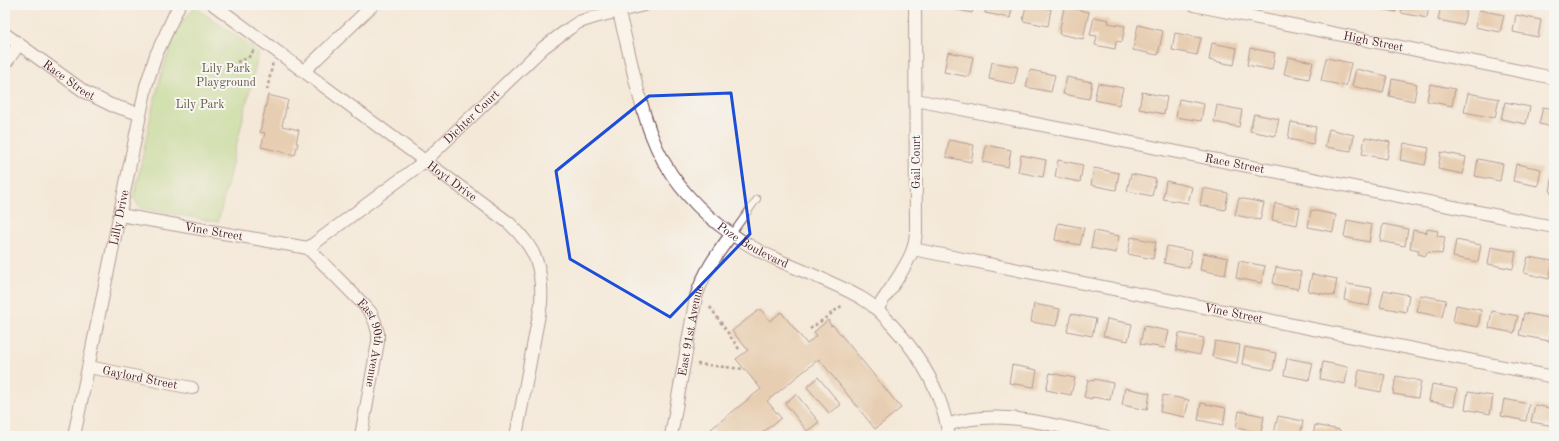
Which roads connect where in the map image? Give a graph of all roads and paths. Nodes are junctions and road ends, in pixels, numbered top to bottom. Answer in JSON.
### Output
{"nodes":[{"id":1,"x":179,"y":5,"type":"edge"},
{"id":2,"x":214,"y":5,"type":"edge"},
{"id":3,"x":373,"y":5,"type":"edge"},
{"id":4,"x":644,"y":5,"type":"edge"},
{"id":5,"x":915,"y":5,"type":"edge"},
{"id":6,"x":1194,"y":5,"type":"edge"},
{"id":7,"x":618,"y":8,"type":"edge"},
{"id":8,"x":5,"y":34,"type":"edge"},
{"id":9,"x":261,"y":39,"type":"junction"},
{"id":10,"x":19,"y":44,"type":"junction"},
{"id":11,"x":276,"y":50,"type":"junction"},
{"id":12,"x":237,"y":62,"type":"dead end"},
{"id":13,"x":5,"y":64,"type":"edge"},
{"id":14,"x":304,"y":71,"type":"junction"},
{"id":15,"x":1554,"y":78,"type":"edge"},
{"id":16,"x":266,"y":90,"type":"dead end"},
{"id":17,"x":916,"y":100,"type":"junction"},
{"id":18,"x":140,"y":114,"type":"junction"},
{"id":19,"x":425,"y":161,"type":"junction"},
{"id":20,"x":756,"y":199,"type":"dead end"},
{"id":21,"x":120,"y":215,"type":"junction"},
{"id":22,"x":1554,"y":227,"type":"edge"},
{"id":23,"x":731,"y":235,"type":"junction"},
{"id":24,"x":308,"y":248,"type":"junction"},
{"id":25,"x":913,"y":248,"type":"junction"},
{"id":26,"x":843,"y":305,"type":"dead end"},
{"id":27,"x":710,"y":307,"type":"dead end"},
{"id":28,"x":877,"y":309,"type":"junction"},
{"id":29,"x":810,"y":329,"type":"dead end"},
{"id":30,"x":739,"y":349,"type":"dead end"},
{"id":31,"x":698,"y":364,"type":"dead end"},
{"id":32,"x":89,"y":367,"type":"junction"},
{"id":33,"x":743,"y":369,"type":"dead end"},
{"id":34,"x":1554,"y":377,"type":"edge"},
{"id":35,"x":192,"y":388,"type":"dead end"},
{"id":36,"x":948,"y":430,"type":"edge"},
{"id":37,"x":74,"y":436,"type":"edge"},
{"id":38,"x":361,"y":436,"type":"edge"},
{"id":39,"x":516,"y":436,"type":"edge"},
{"id":40,"x":671,"y":436,"type":"edge"},
{"id":41,"x":1105,"y":436,"type":"edge"}],
"edges":[{"from":1,"to":18,"type":"street","name":"Lilly Drive"},
{"from":2,"to":9,"type":"street","name":"Hoyt Drive"},
{"from":3,"to":14,"type":"street"},
{"from":4,"to":7,"type":"street","name":"Dichter Court"},
{"from":5,"to":17,"type":"street","name":"Gail Court"},
{"from":6,"to":15,"type":"street","name":"High Street"},
{"from":7,"to":19,"type":"street","name":"Dichter Court"},
{"from":7,"to":23,"type":"street","name":"Poze Boulevard"},
{"from":8,"to":10,"type":"street","name":"Race Street"},
{"from":9,"to":11,"type":"street","name":"Hoyt Drive"},
{"from":9,"to":12,"type":"path"},
{"from":10,"to":13,"type":"street"},
{"from":10,"to":18,"type":"street","name":"Race Street"},
{"from":11,"to":14,"type":"street","name":"Hoyt Drive"},
{"from":11,"to":16,"type":"path"},
{"from":14,"to":19,"type":"street","name":"Hoyt Drive"},
{"from":17,"to":22,"type":"street","name":"Race Street"},
{"from":17,"to":25,"type":"street","name":"Gail Court"},
{"from":18,"to":21,"type":"street","name":"Lilly Drive"},
{"from":19,"to":24,"type":"street","name":"Dichter Court"},
{"from":19,"to":39,"type":"street","name":"Hoyt Drive"},
{"from":20,"to":23,"type":"lane"},
{"from":21,"to":24,"type":"street","name":"Vine Street"},
{"from":21,"to":32,"type":"street","name":"Lilly Drive"},
{"from":23,"to":28,"type":"street","name":"Poze Boulevard"},
{"from":23,"to":40,"type":"street","name":"East 91st Avenue"},
{"from":24,"to":38,"type":"street","name":"East 90th Avenue"},
{"from":25,"to":28,"type":"street","name":"Gail Court"},
{"from":25,"to":34,"type":"street","name":"Vine Street"},
{"from":26,"to":29,"type":"path"},
{"from":27,"to":30,"type":"path"},
{"from":28,"to":36,"type":"street","name":"Poze Boulevard"},
{"from":31,"to":33,"type":"path"},
{"from":32,"to":35,"type":"street","name":"Gaylord Street"},
{"from":32,"to":37,"type":"street","name":"Lilly Drive"},
{"from":36,"to":41,"type":"street"}]}
